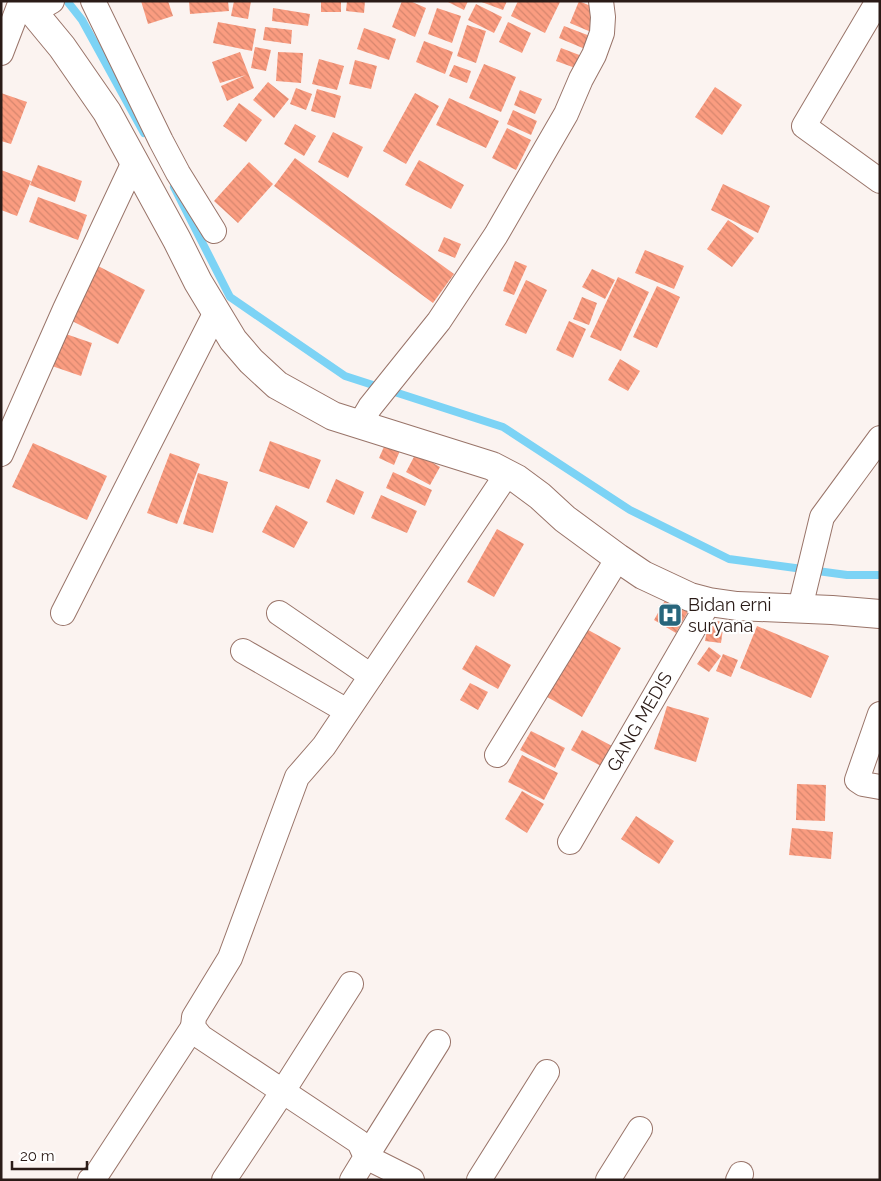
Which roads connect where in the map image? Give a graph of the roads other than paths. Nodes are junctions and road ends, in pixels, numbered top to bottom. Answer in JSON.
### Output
{"nodes":[{"id":1,"x":93,"y":1,"type":"edge"},
{"id":2,"x":601,"y":1,"type":"edge"},
{"id":3,"x":878,"y":1,"type":"edge"},
{"id":4,"x":36,"y":3,"type":"edge"},
{"id":5,"x":1,"y":53,"type":"edge"},
{"id":6,"x":135,"y":160,"type":"junction"},
{"id":7,"x":880,"y":181,"type":"edge"},
{"id":8,"x":214,"y":230,"type":"dead end"},
{"id":9,"x":216,"y":312,"type":"junction"},
{"id":10,"x":365,"y":415,"type":"junction"},
{"id":11,"x":880,"y":438,"type":"edge"},
{"id":12,"x":1,"y":454,"type":"edge"},
{"id":13,"x":507,"y":474,"type":"junction"},
{"id":14,"x":618,"y":558,"type":"junction"},
{"id":15,"x":708,"y":602,"type":"junction"},
{"id":16,"x":800,"y":608,"type":"junction"},
{"id":17,"x":63,"y":613,"type":"dead end"},
{"id":18,"x":279,"y":613,"type":"dead end"},
{"id":19,"x":880,"y":614,"type":"edge"},
{"id":20,"x":243,"y":651,"type":"dead end"},
{"id":21,"x":371,"y":676,"type":"junction"},
{"id":22,"x":346,"y":711,"type":"junction"},
{"id":23,"x":880,"y":714,"type":"edge"},
{"id":24,"x":496,"y":755,"type":"dead end"},
{"id":25,"x":880,"y":787,"type":"edge"},
{"id":26,"x":570,"y":842,"type":"dead end"},
{"id":27,"x":350,"y":984,"type":"dead end"},
{"id":28,"x":193,"y":1027,"type":"junction"},
{"id":29,"x":438,"y":1042,"type":"dead end"},
{"id":30,"x":547,"y":1072,"type":"dead end"},
{"id":31,"x":283,"y":1091,"type":"junction"},
{"id":32,"x":640,"y":1129,"type":"dead end"},
{"id":33,"x":366,"y":1157,"type":"junction"},
{"id":34,"x":92,"y":1179,"type":"edge"},
{"id":35,"x":224,"y":1180,"type":"edge"},
{"id":36,"x":352,"y":1180,"type":"edge"},
{"id":37,"x":412,"y":1180,"type":"edge"},
{"id":38,"x":479,"y":1180,"type":"edge"},
{"id":39,"x":608,"y":1180,"type":"edge"}],
"edges":[{"from":1,"to":8,"type":"street"},
{"from":2,"to":10,"type":"street"},
{"from":3,"to":7,"type":"street"},
{"from":4,"to":5,"type":"street"},
{"from":4,"to":6,"type":"street"},
{"from":6,"to":9,"type":"street"},
{"from":6,"to":12,"type":"street"},
{"from":9,"to":10,"type":"street"},
{"from":9,"to":17,"type":"street"},
{"from":10,"to":13,"type":"street"},
{"from":11,"to":16,"type":"street"},
{"from":13,"to":14,"type":"street"},
{"from":13,"to":21,"type":"street"},
{"from":14,"to":15,"type":"street"},
{"from":14,"to":24,"type":"street"},
{"from":15,"to":16,"type":"street"},
{"from":15,"to":26,"type":"street","name":"GANG MEDIS"},
{"from":16,"to":19,"type":"street"},
{"from":18,"to":21,"type":"street"},
{"from":20,"to":22,"type":"street"},
{"from":21,"to":22,"type":"street"},
{"from":22,"to":28,"type":"street"},
{"from":23,"to":25,"type":"street"},
{"from":27,"to":31,"type":"street"},
{"from":28,"to":31,"type":"street"},
{"from":28,"to":34,"type":"street"},
{"from":29,"to":33,"type":"street"},
{"from":30,"to":38,"type":"street"},
{"from":31,"to":33,"type":"street"},
{"from":31,"to":35,"type":"street"},
{"from":32,"to":39,"type":"street"},
{"from":33,"to":36,"type":"street"},
{"from":33,"to":37,"type":"street"}]}
